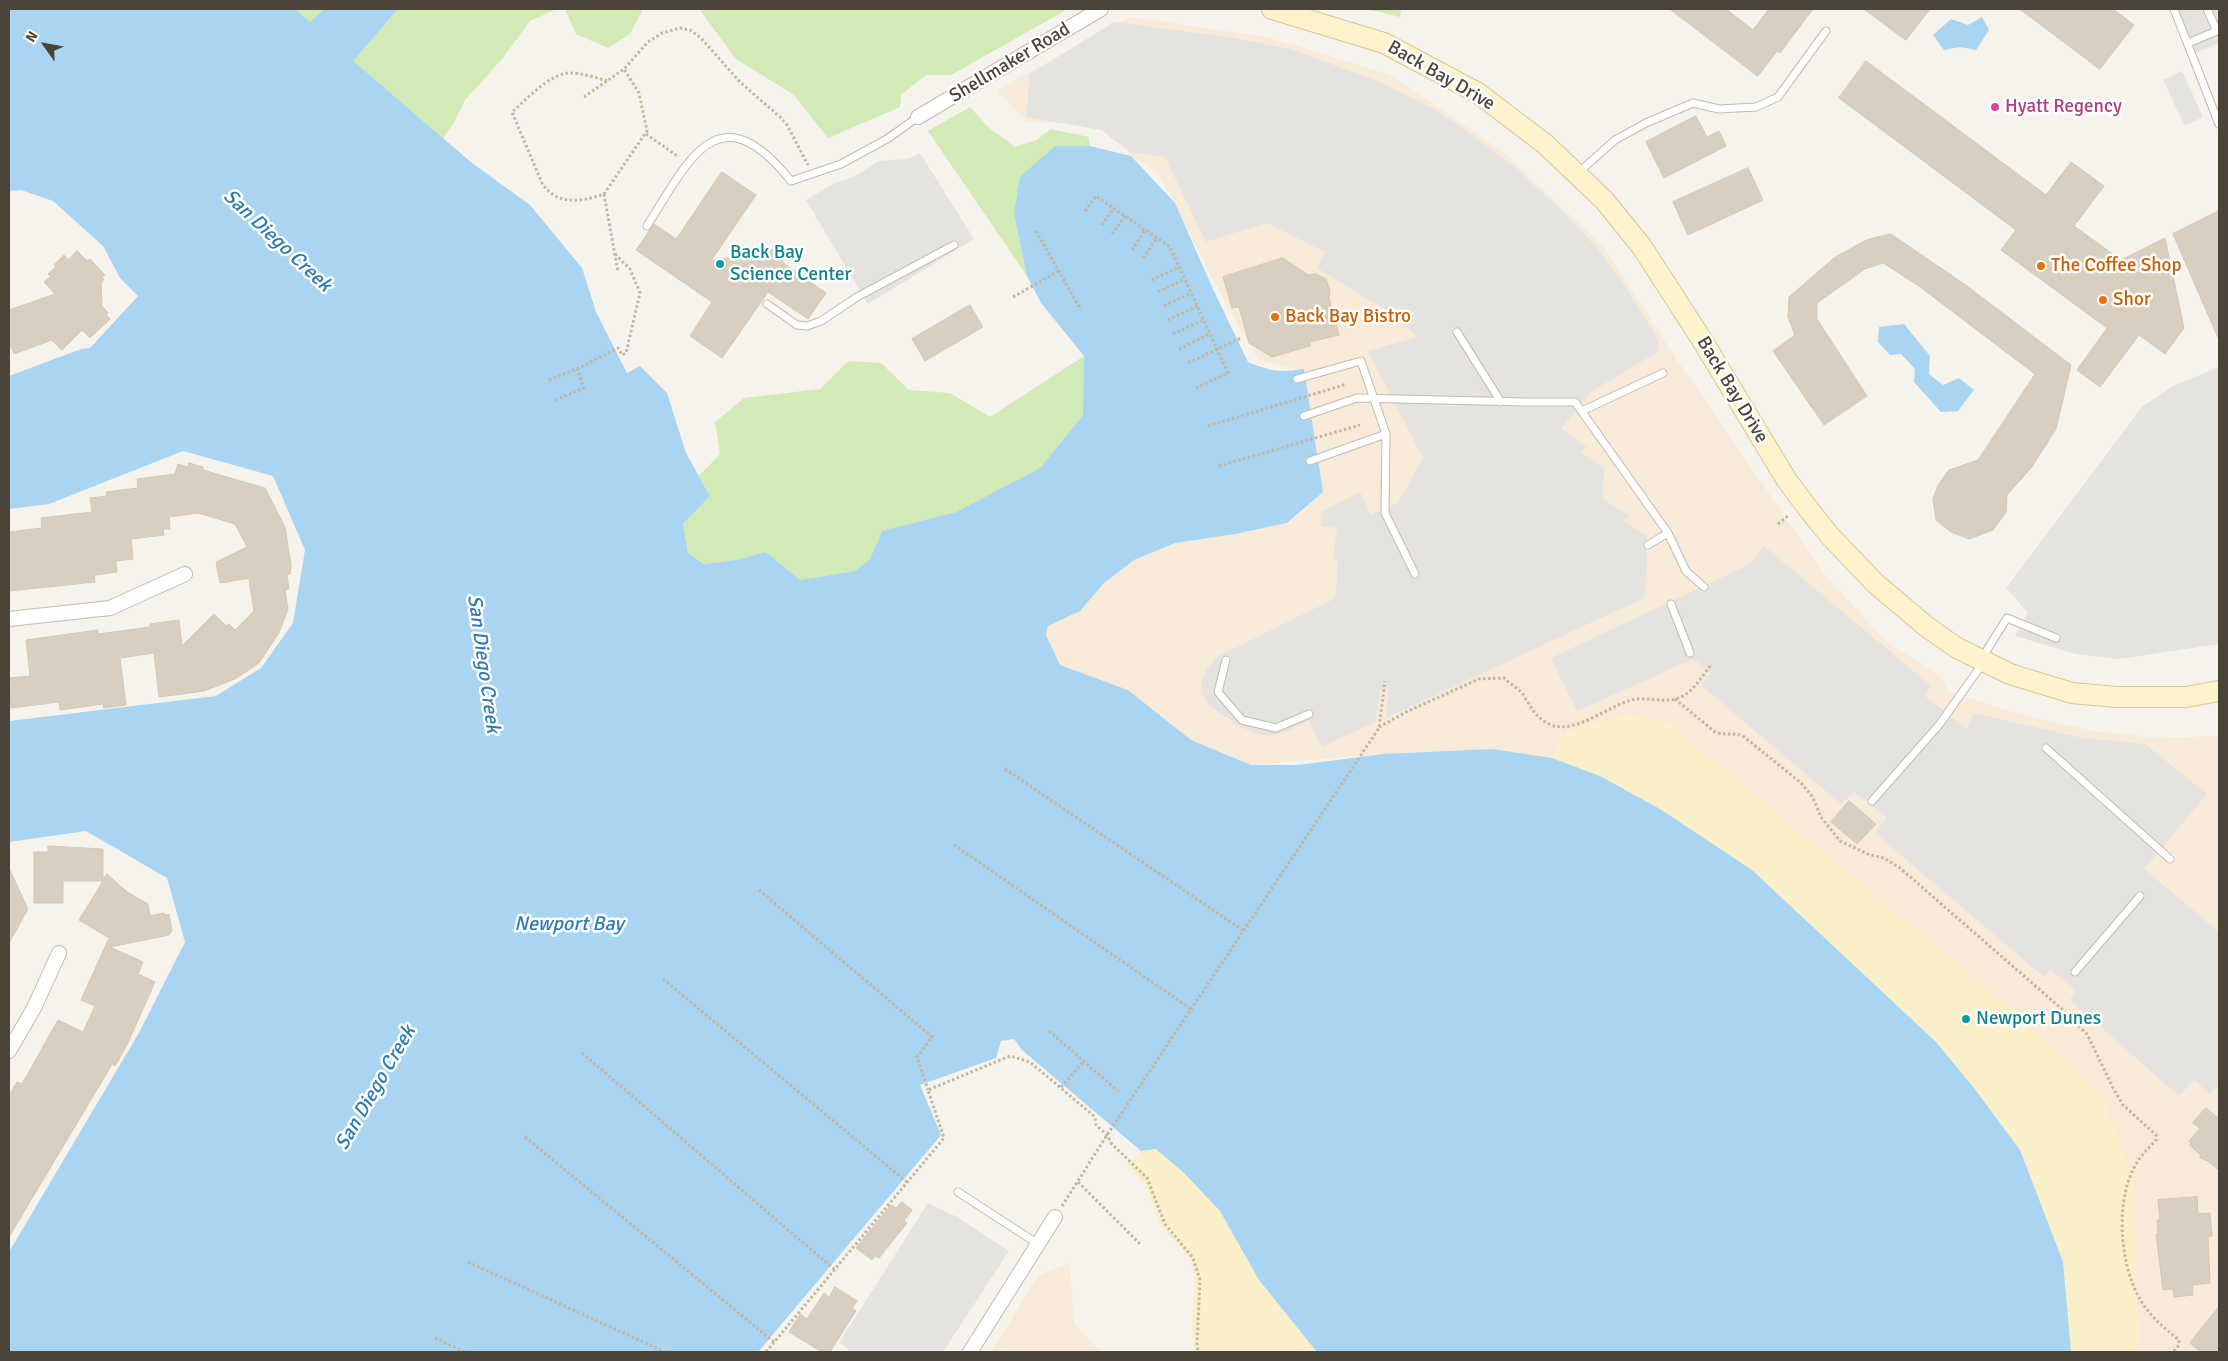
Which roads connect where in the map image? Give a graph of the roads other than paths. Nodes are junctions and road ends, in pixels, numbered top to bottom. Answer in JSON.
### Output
{"nodes":[{"id":1,"x":1101,"y":9,"type":"edge"},
{"id":2,"x":1272,"y":9,"type":"edge"},
{"id":3,"x":2174,"y":9,"type":"edge"},
{"id":4,"x":2207,"y":9,"type":"edge"},
{"id":5,"x":2218,"y":30,"type":"edge"},
{"id":6,"x":1826,"y":31,"type":"dead end"},
{"id":7,"x":2188,"y":43,"type":"junction"},
{"id":8,"x":918,"y":117,"type":"joint"},
{"id":9,"x":2219,"y":124,"type":"edge"},
{"id":10,"x":1576,"y":174,"type":"junction"},
{"id":11,"x":647,"y":226,"type":"dead end"},
{"id":12,"x":954,"y":245,"type":"dead end"},
{"id":13,"x":767,"y":304,"type":"dead end"},
{"id":14,"x":1457,"y":332,"type":"dead end"},
{"id":15,"x":1663,"y":373,"type":"dead end"},
{"id":16,"x":1297,"y":379,"type":"dead end"},
{"id":17,"x":1374,"y":398,"type":"junction"},
{"id":18,"x":1501,"y":402,"type":"junction"},
{"id":19,"x":1582,"y":411,"type":"junction"},
{"id":20,"x":1304,"y":416,"type":"dead end"},
{"id":21,"x":1386,"y":434,"type":"junction"},
{"id":22,"x":1310,"y":461,"type":"dead end"},
{"id":23,"x":1668,"y":533,"type":"junction"},
{"id":24,"x":1648,"y":545,"type":"dead end"},
{"id":25,"x":185,"y":574,"type":"dead end"},
{"id":26,"x":1414,"y":574,"type":"dead end"},
{"id":27,"x":1704,"y":588,"type":"dead end"},
{"id":28,"x":1671,"y":604,"type":"dead end"},
{"id":29,"x":9,"y":619,"type":"edge"},
{"id":30,"x":2056,"y":638,"type":"dead end"},
{"id":31,"x":1690,"y":653,"type":"dead end"},
{"id":32,"x":1226,"y":660,"type":"dead end"},
{"id":33,"x":1982,"y":661,"type":"junction"},
{"id":34,"x":2219,"y":691,"type":"edge"},
{"id":35,"x":1309,"y":714,"type":"dead end"},
{"id":36,"x":2046,"y":748,"type":"dead end"},
{"id":37,"x":1872,"y":801,"type":"dead end"},
{"id":38,"x":2170,"y":859,"type":"dead end"},
{"id":39,"x":2140,"y":896,"type":"dead end"},
{"id":40,"x":59,"y":953,"type":"dead end"},
{"id":41,"x":2075,"y":972,"type":"dead end"},
{"id":42,"x":9,"y":1051,"type":"edge"},
{"id":43,"x":958,"y":1192,"type":"dead end"},
{"id":44,"x":1056,"y":1217,"type":"road end"},
{"id":45,"x":1038,"y":1244,"type":"junction"},
{"id":46,"x":970,"y":1352,"type":"edge"}],
"edges":[{"from":1,"to":8,"type":"street","name":"Shellmaker Road"},
{"from":2,"to":10,"type":"street","name":"Back Bay Drive"},
{"from":3,"to":7,"type":"lane"},
{"from":4,"to":5,"type":"lane"},
{"from":5,"to":7,"type":"lane"},
{"from":6,"to":10,"type":"lane"},
{"from":7,"to":9,"type":"lane"},
{"from":8,"to":11,"type":"lane"},
{"from":10,"to":33,"type":"street","name":"Back Bay Drive"},
{"from":12,"to":13,"type":"lane"},
{"from":14,"to":18,"type":"lane"},
{"from":15,"to":19,"type":"lane"},
{"from":16,"to":17,"type":"lane"},
{"from":17,"to":18,"type":"lane"},
{"from":17,"to":20,"type":"lane"},
{"from":17,"to":21,"type":"lane"},
{"from":18,"to":19,"type":"lane"},
{"from":19,"to":23,"type":"lane"},
{"from":21,"to":22,"type":"lane"},
{"from":21,"to":26,"type":"lane"},
{"from":23,"to":24,"type":"lane"},
{"from":23,"to":27,"type":"lane"},
{"from":25,"to":29,"type":"street"},
{"from":28,"to":31,"type":"lane"},
{"from":30,"to":33,"type":"lane"},
{"from":32,"to":35,"type":"lane"},
{"from":33,"to":34,"type":"street","name":"Back Bay Drive"},
{"from":33,"to":37,"type":"lane"},
{"from":36,"to":38,"type":"lane"},
{"from":39,"to":41,"type":"lane"},
{"from":40,"to":42,"type":"street"},
{"from":43,"to":45,"type":"lane"},
{"from":44,"to":45,"type":"street"},
{"from":45,"to":46,"type":"street"}]}
